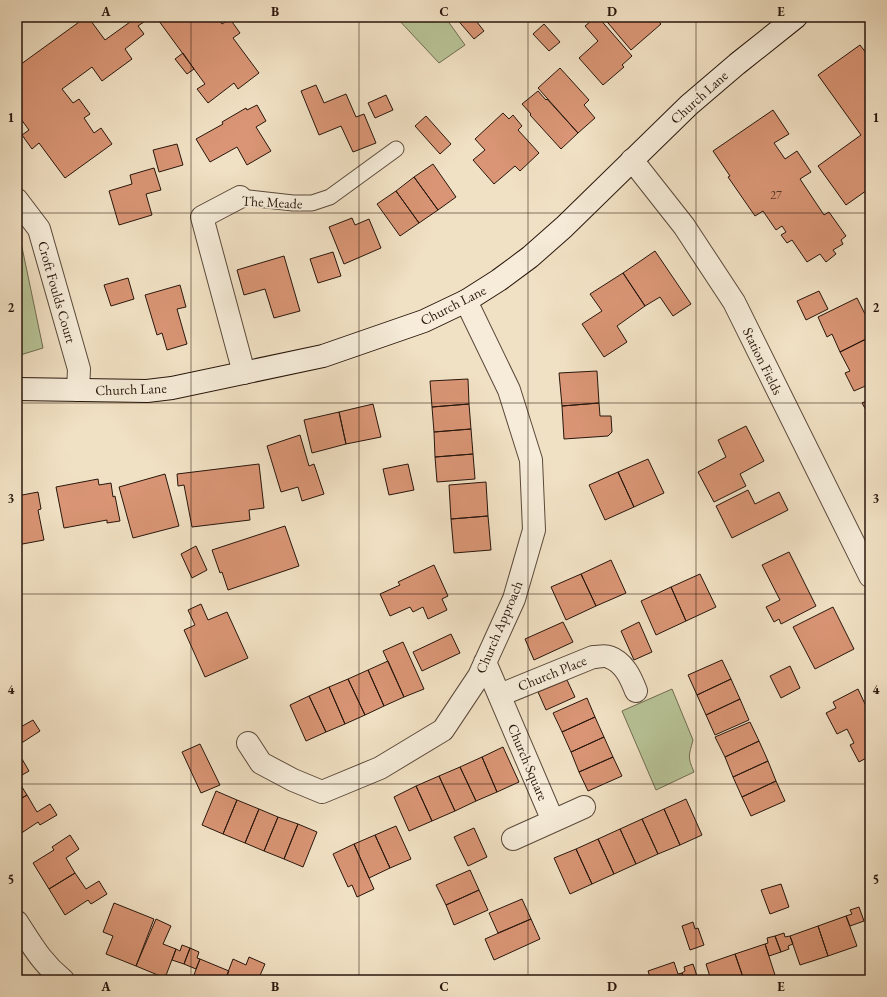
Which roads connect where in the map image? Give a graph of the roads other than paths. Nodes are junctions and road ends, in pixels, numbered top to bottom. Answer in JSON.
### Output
{"nodes":[{"id":1,"x":796,"y":17,"type":"edge"},
{"id":2,"x":396,"y":149,"type":"dead end"},
{"id":3,"x":632,"y":160,"type":"junction"},
{"id":4,"x":240,"y":197,"type":"joint"},
{"id":5,"x":17,"y":200,"type":"edge"},
{"id":6,"x":466,"y":301,"type":"junction"},
{"id":7,"x":244,"y":373,"type":"junction"},
{"id":8,"x":17,"y":389,"type":"edge"},
{"id":9,"x":78,"y":390,"type":"junction"},
{"id":10,"x":870,"y":576,"type":"edge"},
{"id":11,"x":485,"y":662,"type":"junction"},
{"id":12,"x":636,"y":691,"type":"dead end"},
{"id":13,"x":500,"y":695,"type":"junction"},
{"id":14,"x":248,"y":743,"type":"dead end"},
{"id":15,"x":584,"y":807,"type":"dead end"},
{"id":16,"x":553,"y":821,"type":"junction"},
{"id":17,"x":513,"y":839,"type":"dead end"},
{"id":18,"x":17,"y":922,"type":"edge"},
{"id":19,"x":63,"y":980,"type":"edge"}],
"edges":[{"from":1,"to":3,"type":"street","name":"Church Lane"},
{"from":2,"to":4,"type":"lane","name":"The Meade"},
{"from":3,"to":6,"type":"street","name":"Church Lane"},
{"from":3,"to":10,"type":"street","name":"Station Fields"},
{"from":4,"to":7,"type":"street","name":"The Meade"},
{"from":5,"to":9,"type":"street","name":"Croft Foulds Court"},
{"from":6,"to":7,"type":"street","name":"Church Lane"},
{"from":6,"to":11,"type":"street","name":"Church Approach"},
{"from":7,"to":9,"type":"street","name":"Church Lane"},
{"from":8,"to":9,"type":"street","name":"Church Lane"},
{"from":11,"to":13,"type":"street","name":"Church Square"},
{"from":11,"to":14,"type":"street","name":"Church Approach"},
{"from":12,"to":13,"type":"street","name":"Church Place"},
{"from":13,"to":16,"type":"street","name":"Church Square"},
{"from":15,"to":16,"type":"street"},
{"from":16,"to":17,"type":"street"},
{"from":18,"to":19,"type":"street"}]}
